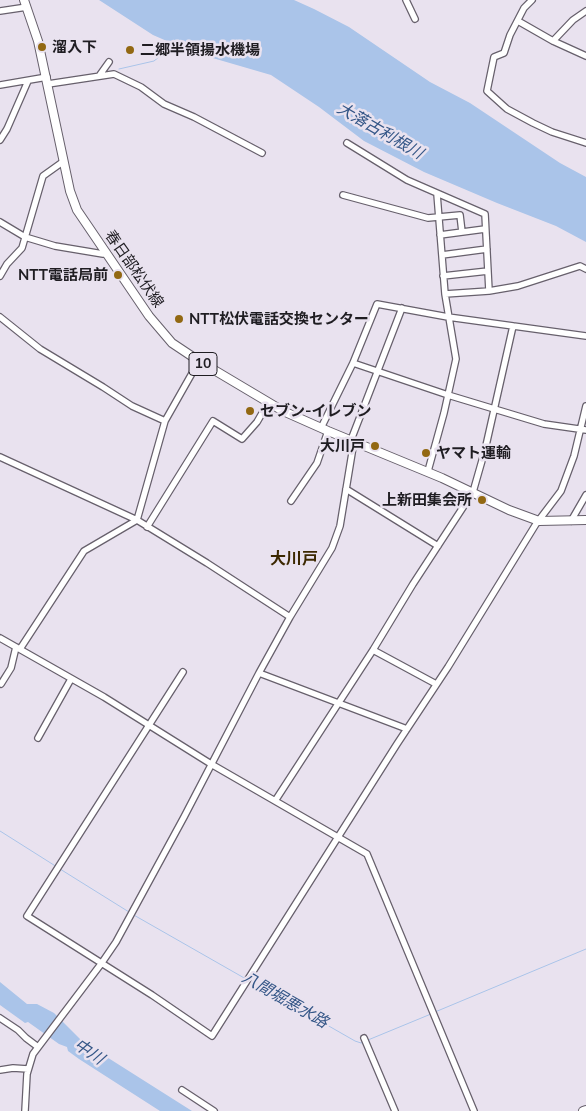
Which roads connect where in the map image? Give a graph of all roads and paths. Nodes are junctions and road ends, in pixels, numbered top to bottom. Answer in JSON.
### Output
{"nodes":[{"id":1,"x":406,"y":0,"type":"edge"},
{"id":2,"x":532,"y":0,"type":"edge"},
{"id":3,"x":26,"y":4,"type":"edge"},
{"id":4,"x":0,"y":11,"type":"edge"},
{"id":5,"x":586,"y":11,"type":"edge"},
{"id":6,"x":416,"y":19,"type":"dead end"},
{"id":7,"x":518,"y":21,"type":"junction"},
{"id":8,"x":553,"y":41,"type":"junction"},
{"id":9,"x":586,"y":56,"type":"edge"},
{"id":10,"x":109,"y":62,"type":"dead end"},
{"id":11,"x":99,"y":76,"type":"junction"},
{"id":12,"x":28,"y":81,"type":"junction"},
{"id":13,"x":47,"y":81,"type":"junction"},
{"id":14,"x":0,"y":86,"type":"edge"},
{"id":15,"x":0,"y":140,"type":"edge"},
{"id":16,"x":347,"y":142,"type":"dead end"},
{"id":17,"x":586,"y":143,"type":"edge"},
{"id":18,"x":262,"y":152,"type":"dead end"},
{"id":19,"x":64,"y":161,"type":"junction"},
{"id":20,"x":437,"y":194,"type":"junction"},
{"id":21,"x":343,"y":195,"type":"dead end"},
{"id":22,"x":439,"y":217,"type":"junction"},
{"id":23,"x":0,"y":222,"type":"edge"},
{"id":24,"x":485,"y":229,"type":"junction"},
{"id":25,"x":462,"y":232,"type":"junction"},
{"id":26,"x":440,"y":235,"type":"junction"},
{"id":27,"x":25,"y":237,"type":"junction"},
{"id":28,"x":487,"y":249,"type":"junction"},
{"id":29,"x":103,"y":254,"type":"dead end"},
{"id":30,"x":442,"y":255,"type":"junction"},
{"id":31,"x":586,"y":269,"type":"edge"},
{"id":32,"x":488,"y":271,"type":"junction"},
{"id":33,"x":0,"y":276,"type":"edge"},
{"id":34,"x":443,"y":276,"type":"junction"},
{"id":35,"x":489,"y":291,"type":"junction"},
{"id":36,"x":445,"y":294,"type":"junction"},
{"id":37,"x":402,"y":308,"type":"junction"},
{"id":38,"x":0,"y":317,"type":"edge"},
{"id":39,"x":448,"y":317,"type":"junction"},
{"id":40,"x":513,"y":326,"type":"junction"},
{"id":41,"x":586,"y":336,"type":"edge"},
{"id":42,"x":198,"y":361,"type":"junction"},
{"id":43,"x":354,"y":363,"type":"junction"},
{"id":44,"x":378,"y":371,"type":"junction"},
{"id":45,"x":448,"y":395,"type":"junction"},
{"id":46,"x":268,"y":403,"type":"junction"},
{"id":47,"x":586,"y":406,"type":"edge"},
{"id":48,"x":495,"y":410,"type":"junction"},
{"id":49,"x":164,"y":421,"type":"junction"},
{"id":50,"x":324,"y":429,"type":"junction"},
{"id":51,"x":584,"y":430,"type":"edge"},
{"id":52,"x":352,"y":441,"type":"junction"},
{"id":53,"x":0,"y":457,"type":"edge"},
{"id":54,"x":428,"y":471,"type":"junction"},
{"id":55,"x":346,"y":489,"type":"junction"},
{"id":56,"x":473,"y":492,"type":"junction"},
{"id":57,"x":586,"y":496,"type":"edge"},
{"id":58,"x":291,"y":501,"type":"dead end"},
{"id":59,"x":137,"y":520,"type":"junction"},
{"id":60,"x":586,"y":520,"type":"edge"},
{"id":61,"x":539,"y":521,"type":"junction"},
{"id":62,"x":571,"y":521,"type":"junction"},
{"id":63,"x":147,"y":527,"type":"junction"},
{"id":64,"x":438,"y":546,"type":"junction"},
{"id":65,"x":290,"y":617,"type":"junction"},
{"id":66,"x":0,"y":638,"type":"edge"},
{"id":67,"x":18,"y":648,"type":"junction"},
{"id":68,"x":373,"y":650,"type":"junction"},
{"id":69,"x":183,"y":672,"type":"dead end"},
{"id":70,"x":258,"y":673,"type":"junction"},
{"id":71,"x":71,"y":679,"type":"junction"},
{"id":72,"x":0,"y":684,"type":"edge"},
{"id":73,"x":436,"y":684,"type":"junction"},
{"id":74,"x":338,"y":704,"type":"junction"},
{"id":75,"x":149,"y":726,"type":"junction"},
{"id":76,"x":407,"y":729,"type":"junction"},
{"id":77,"x":38,"y":738,"type":"dead end"},
{"id":78,"x":211,"y":764,"type":"junction"},
{"id":79,"x":275,"y":801,"type":"junction"},
{"id":80,"x":338,"y":838,"type":"junction"},
{"id":81,"x":102,"y":964,"type":"junction"},
{"id":82,"x":0,"y":1018,"type":"edge"},
{"id":83,"x":364,"y":1038,"type":"dead end"},
{"id":84,"x":38,"y":1047,"type":"junction"},
{"id":85,"x":28,"y":1069,"type":"junction"},
{"id":86,"x":0,"y":1070,"type":"edge"},
{"id":87,"x":182,"y":1090,"type":"dead end"},
{"id":88,"x":586,"y":1110,"type":"edge"},
{"id":89,"x":25,"y":1111,"type":"edge"},
{"id":90,"x":214,"y":1111,"type":"edge"},
{"id":91,"x":395,"y":1111,"type":"edge"},
{"id":92,"x":474,"y":1111,"type":"edge"},
{"id":93,"x":582,"y":1111,"type":"edge"}],
"edges":[{"from":1,"to":6,"type":"street"},
{"from":2,"to":7,"type":"street"},
{"from":3,"to":4,"type":"street"},
{"from":3,"to":13,"type":"main road","name":"春日部松伏線","number":"10"},
{"from":5,"to":8,"type":"street"},
{"from":7,"to":8,"type":"street"},
{"from":7,"to":17,"type":"street"},
{"from":8,"to":9,"type":"street"},
{"from":10,"to":11,"type":"street"},
{"from":11,"to":13,"type":"street"},
{"from":11,"to":18,"type":"street"},
{"from":12,"to":13,"type":"street"},
{"from":12,"to":14,"type":"street"},
{"from":12,"to":15,"type":"street"},
{"from":13,"to":19,"type":"main road","name":"春日部松伏線","number":"10"},
{"from":16,"to":20,"type":"street"},
{"from":19,"to":27,"type":"street"},
{"from":19,"to":42,"type":"main road","name":"春日部松伏線","number":"10"},
{"from":20,"to":22,"type":"street"},
{"from":20,"to":24,"type":"street"},
{"from":21,"to":22,"type":"street"},
{"from":22,"to":25,"type":"street"},
{"from":22,"to":26,"type":"street"},
{"from":23,"to":27,"type":"street"},
{"from":24,"to":25,"type":"street"},
{"from":24,"to":28,"type":"street"},
{"from":25,"to":26,"type":"street"},
{"from":26,"to":30,"type":"street"},
{"from":27,"to":29,"type":"street"},
{"from":27,"to":33,"type":"street"},
{"from":28,"to":30,"type":"street"},
{"from":28,"to":32,"type":"street"},
{"from":30,"to":34,"type":"street"},
{"from":31,"to":35,"type":"street"},
{"from":32,"to":34,"type":"street"},
{"from":32,"to":35,"type":"street"},
{"from":34,"to":36,"type":"street"},
{"from":35,"to":36,"type":"street"},
{"from":36,"to":39,"type":"street"},
{"from":37,"to":39,"type":"street"},
{"from":37,"to":43,"type":"street"},
{"from":37,"to":44,"type":"street"},
{"from":38,"to":49,"type":"street"},
{"from":39,"to":40,"type":"street"},
{"from":39,"to":45,"type":"street"},
{"from":40,"to":41,"type":"street"},
{"from":40,"to":48,"type":"street"},
{"from":42,"to":46,"type":"main road","name":"春日部松伏線","number":"10"},
{"from":42,"to":49,"type":"street"},
{"from":43,"to":44,"type":"street"},
{"from":43,"to":50,"type":"street"},
{"from":44,"to":45,"type":"street"},
{"from":44,"to":52,"type":"street"},
{"from":45,"to":48,"type":"street"},
{"from":45,"to":54,"type":"street"},
{"from":46,"to":50,"type":"main road","name":"春日部松伏線","number":"10"},
{"from":46,"to":63,"type":"street"},
{"from":47,"to":51,"type":"street"},
{"from":48,"to":51,"type":"street"},
{"from":48,"to":56,"type":"street"},
{"from":49,"to":59,"type":"street"},
{"from":50,"to":52,"type":"main road","name":"春日部松伏線","number":"10"},
{"from":50,"to":58,"type":"street"},
{"from":51,"to":61,"type":"street"},
{"from":52,"to":54,"type":"main road","name":"春日部松伏線","number":"10"},
{"from":52,"to":55,"type":"street"},
{"from":53,"to":59,"type":"street"},
{"from":54,"to":56,"type":"main road","name":"春日部松伏線","number":"10"},
{"from":55,"to":64,"type":"street"},
{"from":55,"to":65,"type":"street"},
{"from":56,"to":61,"type":"main road","name":"春日部松伏線","number":"10"},
{"from":56,"to":64,"type":"street"},
{"from":57,"to":62,"type":"street"},
{"from":59,"to":63,"type":"street"},
{"from":59,"to":67,"type":"street"},
{"from":60,"to":62,"type":"main road","name":"春日部松伏線","number":"10"},
{"from":61,"to":62,"type":"main road","name":"春日部松伏線","number":"10"},
{"from":61,"to":73,"type":"street"},
{"from":63,"to":65,"type":"street"},
{"from":64,"to":68,"type":"street"},
{"from":65,"to":70,"type":"street"},
{"from":66,"to":67,"type":"street"},
{"from":67,"to":71,"type":"street"},
{"from":67,"to":72,"type":"street"},
{"from":68,"to":73,"type":"street"},
{"from":68,"to":74,"type":"street"},
{"from":69,"to":75,"type":"street"},
{"from":70,"to":74,"type":"street"},
{"from":70,"to":78,"type":"street"},
{"from":71,"to":75,"type":"street"},
{"from":71,"to":77,"type":"street"},
{"from":73,"to":76,"type":"street"},
{"from":74,"to":76,"type":"street"},
{"from":74,"to":79,"type":"street"},
{"from":75,"to":78,"type":"street"},
{"from":75,"to":81,"type":"street"},
{"from":76,"to":80,"type":"street"},
{"from":78,"to":79,"type":"street"},
{"from":78,"to":81,"type":"street"},
{"from":79,"to":80,"type":"street"},
{"from":80,"to":81,"type":"street"},
{"from":80,"to":92,"type":"street"},
{"from":81,"to":84,"type":"street"},
{"from":82,"to":84,"type":"street"},
{"from":83,"to":91,"type":"street"},
{"from":84,"to":85,"type":"street"},
{"from":85,"to":86,"type":"street"},
{"from":85,"to":89,"type":"street"},
{"from":87,"to":90,"type":"street"},
{"from":88,"to":93,"type":"main road"}]}
